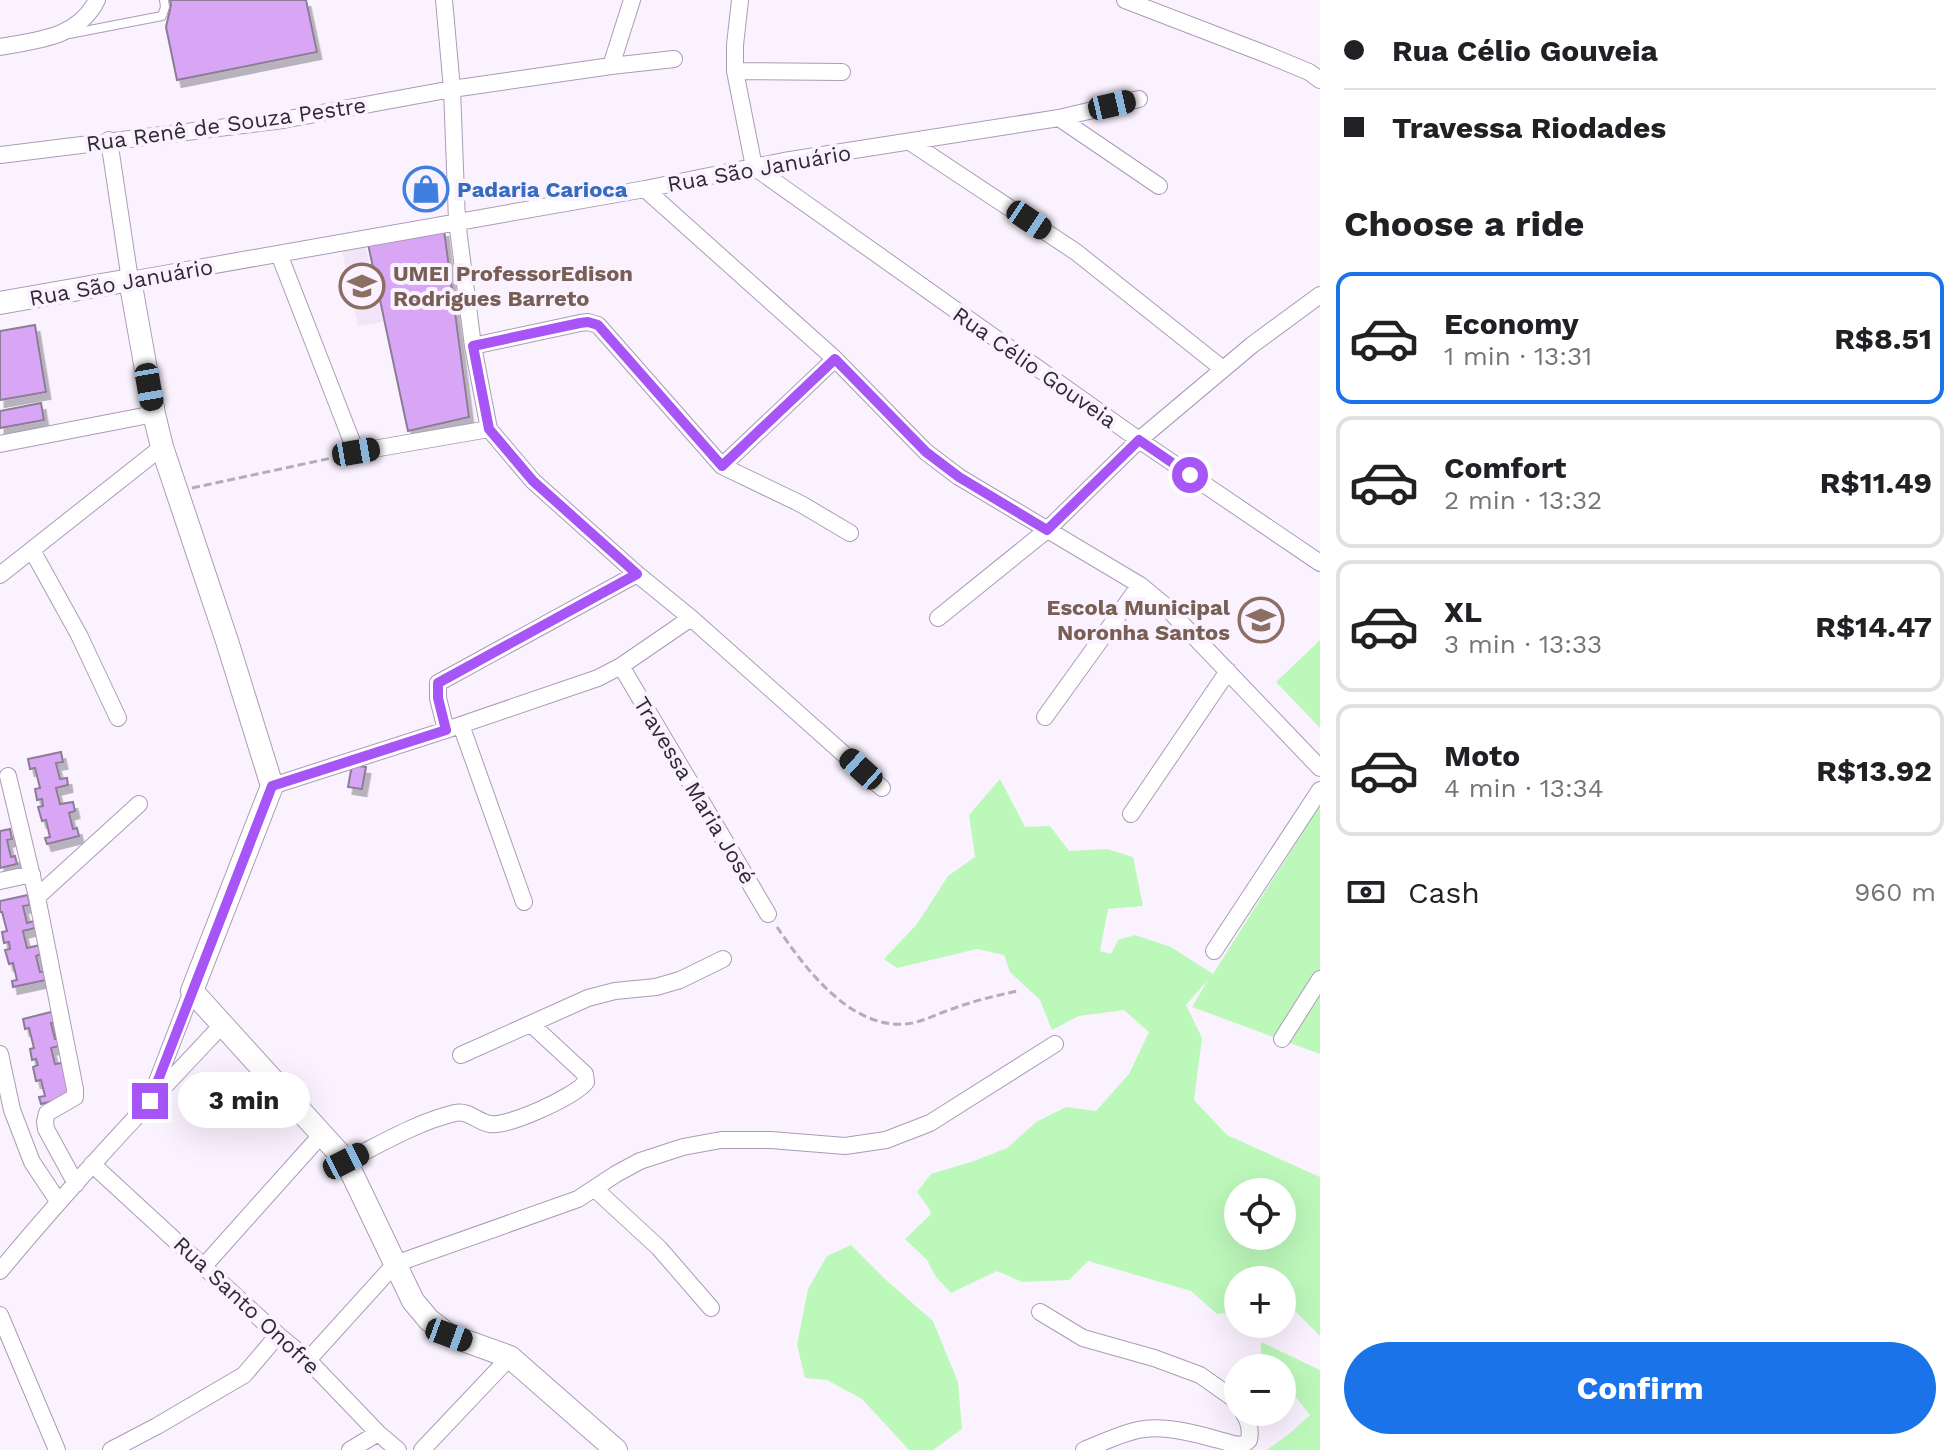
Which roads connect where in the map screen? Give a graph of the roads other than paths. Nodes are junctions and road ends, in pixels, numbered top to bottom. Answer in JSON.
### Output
{"nodes":[{"id":1,"x":97,"y":0,"type":"edge"},
{"id":2,"x":164,"y":0,"type":"edge"},
{"id":3,"x":444,"y":0,"type":"edge"},
{"id":4,"x":632,"y":0,"type":"edge"},
{"id":5,"x":740,"y":0,"type":"edge"},
{"id":6,"x":1125,"y":0,"type":"edge"},
{"id":7,"x":53,"y":37,"type":"junction"},
{"id":8,"x":0,"y":47,"type":"edge"},
{"id":9,"x":674,"y":59,"type":"dead end"},
{"id":10,"x":611,"y":66,"type":"junction"},
{"id":11,"x":735,"y":71,"type":"junction"},
{"id":12,"x":842,"y":72,"type":"dead end"},
{"id":13,"x":1320,"y":80,"type":"edge"},
{"id":14,"x":452,"y":89,"type":"junction"},
{"id":15,"x":1139,"y":99,"type":"dead end"},
{"id":16,"x":1059,"y":118,"type":"junction"},
{"id":17,"x":109,"y":140,"type":"junction"},
{"id":18,"x":910,"y":142,"type":"junction"},
{"id":19,"x":0,"y":155,"type":"edge"},
{"id":20,"x":754,"y":167,"type":"junction"},
{"id":21,"x":1159,"y":186,"type":"dead end"},
{"id":22,"x":645,"y":189,"type":"junction"},
{"id":23,"x":457,"y":221,"type":"junction"},
{"id":24,"x":279,"y":254,"type":"junction"},
{"id":25,"x":130,"y":280,"type":"junction"},
{"id":26,"x":1320,"y":295,"type":"edge"},
{"id":27,"x":0,"y":303,"type":"edge"},
{"id":28,"x":473,"y":346,"type":"junction"},
{"id":29,"x":835,"y":359,"type":"junction"},
{"id":30,"x":1223,"y":369,"type":"junction"},
{"id":31,"x":154,"y":414,"type":"junction"},
{"id":32,"x":489,"y":429,"type":"junction"},
{"id":33,"x":1139,"y":440,"type":"junction"},
{"id":34,"x":0,"y":444,"type":"edge"},
{"id":35,"x":162,"y":447,"type":"junction"},
{"id":36,"x":722,"y":466,"type":"junction"},
{"id":37,"x":1047,"y":530,"type":"junction"},
{"id":38,"x":850,"y":533,"type":"dead end"},
{"id":39,"x":32,"y":550,"type":"junction"},
{"id":40,"x":1320,"y":563,"type":"edge"},
{"id":41,"x":637,"y":574,"type":"junction"},
{"id":42,"x":0,"y":575,"type":"edge"},
{"id":43,"x":1140,"y":585,"type":"junction"},
{"id":44,"x":691,"y":618,"type":"junction"},
{"id":45,"x":938,"y":618,"type":"dead end"},
{"id":46,"x":621,"y":666,"type":"junction"},
{"id":47,"x":1228,"y":671,"type":"junction"},
{"id":48,"x":1045,"y":717,"type":"dead end"},
{"id":49,"x":118,"y":718,"type":"dead end"},
{"id":50,"x":454,"y":728,"type":"junction"},
{"id":51,"x":1320,"y":768,"type":"edge"},
{"id":52,"x":8,"y":776,"type":"dead end"},
{"id":53,"x":272,"y":786,"type":"junction"},
{"id":54,"x":882,"y":788,"type":"dead end"},
{"id":55,"x":1320,"y":790,"type":"edge"},
{"id":56,"x":139,"y":804,"type":"dead end"},
{"id":57,"x":1131,"y":814,"type":"dead end"},
{"id":58,"x":32,"y":874,"type":"junction"},
{"id":59,"x":0,"y":881,"type":"edge"},
{"id":60,"x":37,"y":897,"type":"junction"},
{"id":61,"x":524,"y":902,"type":"dead end"},
{"id":62,"x":768,"y":914,"type":"road end"},
{"id":63,"x":1214,"y":951,"type":"dead end"},
{"id":64,"x":723,"y":959,"type":"dead end"},
{"id":65,"x":1320,"y":979,"type":"edge"},
{"id":66,"x":192,"y":991,"type":"junction"},
{"id":67,"x":223,"y":1024,"type":"junction"},
{"id":68,"x":531,"y":1024,"type":"junction"},
{"id":69,"x":1282,"y":1039,"type":"dead end"},
{"id":70,"x":1055,"y":1044,"type":"dead end"},
{"id":71,"x":0,"y":1054,"type":"edge"},
{"id":72,"x":461,"y":1055,"type":"dead end"},
{"id":73,"x":150,"y":1101,"type":"junction"},
{"id":74,"x":322,"y":1134,"type":"junction"},
{"id":75,"x":346,"y":1161,"type":"junction"},
{"id":76,"x":92,"y":1164,"type":"junction"},
{"id":77,"x":76,"y":1184,"type":"junction"},
{"id":78,"x":595,"y":1189,"type":"junction"},
{"id":79,"x":58,"y":1201,"type":"junction"},
{"id":80,"x":395,"y":1264,"type":"junction"},
{"id":81,"x":204,"y":1266,"type":"junction"},
{"id":82,"x":0,"y":1271,"type":"edge"},
{"id":83,"x":711,"y":1308,"type":"dead end"},
{"id":84,"x":1040,"y":1312,"type":"dead end"},
{"id":85,"x":0,"y":1315,"type":"edge"},
{"id":86,"x":278,"y":1335,"type":"junction"},
{"id":87,"x":510,"y":1357,"type":"junction"},
{"id":88,"x":308,"y":1360,"type":"junction"},
{"id":89,"x":1224,"y":1392,"type":"edge"},
{"id":90,"x":1250,"y":1426,"type":"edge"},
{"id":91,"x":378,"y":1433,"type":"junction"},
{"id":92,"x":57,"y":1450,"type":"edge"},
{"id":93,"x":111,"y":1450,"type":"edge"},
{"id":94,"x":350,"y":1450,"type":"edge"},
{"id":95,"x":398,"y":1450,"type":"edge"},
{"id":96,"x":422,"y":1450,"type":"edge"},
{"id":97,"x":616,"y":1450,"type":"edge"},
{"id":98,"x":1084,"y":1450,"type":"edge"}],
"edges":[{"from":1,"to":7,"type":"street"},
{"from":2,"to":7,"type":"lane"},
{"from":3,"to":14,"type":"street"},
{"from":4,"to":10,"type":"street"},
{"from":5,"to":11,"type":"street"},
{"from":6,"to":13,"type":"street"},
{"from":7,"to":8,"type":"street"},
{"from":9,"to":10,"type":"street","name":"Rua Renê de Souza Pestre"},
{"from":10,"to":14,"type":"street","name":"Rua Renê de Souza Pestre"},
{"from":11,"to":12,"type":"street"},
{"from":11,"to":20,"type":"street"},
{"from":14,"to":17,"type":"street","name":"Rua Renê de Souza Pestre"},
{"from":14,"to":23,"type":"street"},
{"from":15,"to":16,"type":"street","name":"Rua São Januário"},
{"from":16,"to":18,"type":"street","name":"Rua São Januário"},
{"from":16,"to":21,"type":"street"},
{"from":17,"to":19,"type":"street","name":"Rua Renê de Souza Pestre"},
{"from":17,"to":25,"type":"street"},
{"from":18,"to":20,"type":"street","name":"Rua São Januário"},
{"from":18,"to":30,"type":"street"},
{"from":20,"to":22,"type":"street","name":"Rua São Januário"},
{"from":20,"to":33,"type":"street","name":"Rua Célio Gouveia"},
{"from":22,"to":23,"type":"street","name":"Rua São Januário"},
{"from":22,"to":29,"type":"street"},
{"from":23,"to":24,"type":"street","name":"Rua São Januário"},
{"from":23,"to":28,"type":"street"},
{"from":24,"to":25,"type":"street","name":"Rua São Januário"},
{"from":24,"to":32,"type":"street"},
{"from":25,"to":27,"type":"street","name":"Rua São Januário"},
{"from":25,"to":31,"type":"street"},
{"from":26,"to":30,"type":"street"},
{"from":28,"to":32,"type":"street"},
{"from":28,"to":36,"type":"street"},
{"from":29,"to":36,"type":"street"},
{"from":29,"to":37,"type":"street"},
{"from":30,"to":33,"type":"street"},
{"from":31,"to":34,"type":"street"},
{"from":31,"to":35,"type":"street"},
{"from":32,"to":41,"type":"street"},
{"from":33,"to":37,"type":"street"},
{"from":33,"to":40,"type":"street","name":"Rua Célio Gouveia"},
{"from":35,"to":39,"type":"street"},
{"from":35,"to":53,"type":"street"},
{"from":36,"to":38,"type":"street"},
{"from":37,"to":43,"type":"street"},
{"from":37,"to":45,"type":"street"},
{"from":39,"to":42,"type":"street"},
{"from":39,"to":49,"type":"street"},
{"from":41,"to":44,"type":"street"},
{"from":41,"to":50,"type":"street"},
{"from":43,"to":47,"type":"street"},
{"from":43,"to":48,"type":"street"},
{"from":44,"to":46,"type":"street"},
{"from":44,"to":54,"type":"street"},
{"from":46,"to":50,"type":"street"},
{"from":46,"to":62,"type":"street","name":"Travessa Maria José"},
{"from":47,"to":51,"type":"street"},
{"from":47,"to":57,"type":"street"},
{"from":50,"to":53,"type":"street"},
{"from":50,"to":61,"type":"street"},
{"from":52,"to":58,"type":"street"},
{"from":53,"to":66,"type":"street"},
{"from":55,"to":63,"type":"street"},
{"from":56,"to":60,"type":"street"},
{"from":58,"to":59,"type":"street"},
{"from":58,"to":60,"type":"street"},
{"from":60,"to":77,"type":"street"},
{"from":64,"to":68,"type":"street"},
{"from":65,"to":69,"type":"street"},
{"from":66,"to":67,"type":"street"},
{"from":66,"to":73,"type":"street"},
{"from":67,"to":73,"type":"street"},
{"from":67,"to":74,"type":"street"},
{"from":68,"to":72,"type":"street"},
{"from":68,"to":75,"type":"street"},
{"from":70,"to":78,"type":"street"},
{"from":71,"to":79,"type":"street"},
{"from":73,"to":76,"type":"street"},
{"from":74,"to":75,"type":"street"},
{"from":74,"to":81,"type":"street"},
{"from":75,"to":80,"type":"street"},
{"from":76,"to":77,"type":"street"},
{"from":76,"to":81,"type":"street","name":"Rua Santo Onofre"},
{"from":77,"to":79,"type":"street"},
{"from":78,"to":80,"type":"street"},
{"from":78,"to":83,"type":"street"},
{"from":79,"to":82,"type":"street"},
{"from":80,"to":87,"type":"street"},
{"from":80,"to":88,"type":"street"},
{"from":81,"to":86,"type":"street","name":"Rua Santo Onofre"},
{"from":84,"to":89,"type":"street"},
{"from":85,"to":92,"type":"street"},
{"from":86,"to":88,"type":"street","name":"Rua Santo Onofre"},
{"from":86,"to":93,"type":"street"},
{"from":87,"to":96,"type":"street"},
{"from":87,"to":97,"type":"street"},
{"from":88,"to":91,"type":"street","name":"Rua Santo Onofre"},
{"from":90,"to":98,"type":"street"},
{"from":91,"to":94,"type":"street"},
{"from":91,"to":95,"type":"street","name":"Rua Santo Onofre"}]}
